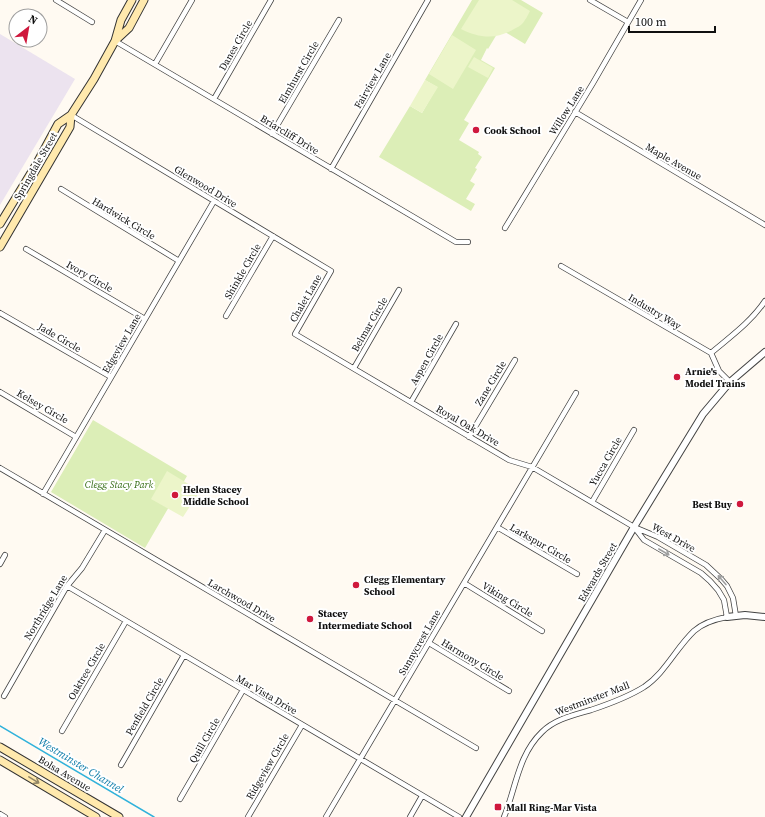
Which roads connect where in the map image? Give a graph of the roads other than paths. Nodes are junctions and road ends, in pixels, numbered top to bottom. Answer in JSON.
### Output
{"nodes":[{"id":1,"x":56,"y":0,"type":"edge"},
{"id":2,"x":132,"y":0,"type":"edge"},
{"id":3,"x":144,"y":0,"type":"edge"},
{"id":4,"x":192,"y":0,"type":"edge"},
{"id":5,"x":271,"y":0,"type":"edge"},
{"id":6,"x":428,"y":0,"type":"edge"},
{"id":7,"x":590,"y":0,"type":"edge"},
{"id":8,"x":641,"y":0,"type":"edge"},
{"id":9,"x":339,"y":20,"type":"dead end"},
{"id":10,"x":92,"y":22,"type":"dead end"},
{"id":11,"x":628,"y":22,"type":"junction"},
{"id":12,"x":115,"y":41,"type":"junction"},
{"id":13,"x":155,"y":64,"type":"junction"},
{"id":14,"x":214,"y":99,"type":"junction"},
{"id":15,"x":575,"y":112,"type":"junction"},
{"id":16,"x":71,"y":116,"type":"junction"},
{"id":17,"x":272,"y":134,"type":"junction"},
{"id":18,"x":52,"y":137,"type":"junction"},
{"id":19,"x":57,"y":148,"type":"junction"},
{"id":20,"x":332,"y":169,"type":"junction"},
{"id":21,"x":61,"y":190,"type":"dead end"},
{"id":22,"x":214,"y":201,"type":"junction"},
{"id":23,"x":0,"y":224,"type":"edge"},
{"id":24,"x":765,"y":225,"type":"edge"},
{"id":25,"x":505,"y":228,"type":"dead end"},
{"id":26,"x":272,"y":236,"type":"junction"},
{"id":27,"x":468,"y":242,"type":"dead end"},
{"id":28,"x":0,"y":247,"type":"edge"},
{"id":29,"x":26,"y":249,"type":"dead end"},
{"id":30,"x":179,"y":261,"type":"junction"},
{"id":31,"x":561,"y":266,"type":"dead end"},
{"id":32,"x":331,"y":271,"type":"joint"},
{"id":33,"x":400,"y":290,"type":"dead end"},
{"id":34,"x":765,"y":301,"type":"edge"},
{"id":35,"x":0,"y":313,"type":"edge"},
{"id":36,"x":226,"y":316,"type":"dead end"},
{"id":37,"x":145,"y":318,"type":"junction"},
{"id":38,"x":456,"y":324,"type":"dead end"},
{"id":39,"x":295,"y":334,"type":"joint"},
{"id":40,"x":765,"y":352,"type":"edge"},
{"id":41,"x":711,"y":354,"type":"junction"},
{"id":42,"x":515,"y":360,"type":"dead end"},
{"id":43,"x":354,"y":368,"type":"junction"},
{"id":44,"x":111,"y":377,"type":"junction"},
{"id":45,"x":730,"y":382,"type":"junction"},
{"id":46,"x":0,"y":392,"type":"edge"},
{"id":47,"x":576,"y":393,"type":"dead end"},
{"id":48,"x":412,"y":402,"type":"junction"},
{"id":49,"x":634,"y":430,"type":"dead end"},
{"id":50,"x":469,"y":436,"type":"junction"},
{"id":51,"x":76,"y":437,"type":"junction"},
{"id":52,"x":532,"y":467,"type":"junction"},
{"id":53,"x":0,"y":468,"type":"edge"},
{"id":54,"x":43,"y":494,"type":"junction"},
{"id":55,"x":592,"y":502,"type":"junction"},
{"id":56,"x":497,"y":527,"type":"junction"},
{"id":57,"x":634,"y":527,"type":"junction"},
{"id":58,"x":105,"y":530,"type":"junction"},
{"id":59,"x":5,"y":555,"type":"dead end"},
{"id":60,"x":0,"y":564,"type":"edge"},
{"id":61,"x":577,"y":574,"type":"dead end"},
{"id":62,"x":464,"y":583,"type":"junction"},
{"id":63,"x":67,"y":586,"type":"junction"},
{"id":64,"x":727,"y":616,"type":"junction"},
{"id":65,"x":736,"y":616,"type":"junction"},
{"id":66,"x":765,"y":617,"type":"edge"},
{"id":67,"x":126,"y":621,"type":"junction"},
{"id":68,"x":542,"y":631,"type":"dead end"},
{"id":69,"x":428,"y":643,"type":"junction"},
{"id":70,"x":184,"y":655,"type":"junction"},
{"id":71,"x":243,"y":690,"type":"junction"},
{"id":72,"x":509,"y":691,"type":"dead end"},
{"id":73,"x":4,"y":696,"type":"dead end"},
{"id":74,"x":395,"y":700,"type":"junction"},
{"id":75,"x":302,"y":725,"type":"junction"},
{"id":76,"x":62,"y":730,"type":"dead end"},
{"id":77,"x":0,"y":747,"type":"edge"},
{"id":78,"x":476,"y":748,"type":"dead end"},
{"id":79,"x":360,"y":759,"type":"junction"},
{"id":80,"x":0,"y":760,"type":"edge"},
{"id":81,"x":121,"y":765,"type":"dead end"},
{"id":82,"x":422,"y":796,"type":"junction"},
{"id":83,"x":180,"y":799,"type":"dead end"},
{"id":84,"x":0,"y":814,"type":"edge"},
{"id":85,"x":110,"y":815,"type":"edge"},
{"id":86,"x":5,"y":817,"type":"edge"},
{"id":87,"x":96,"y":817,"type":"edge"},
{"id":88,"x":119,"y":817,"type":"edge"},
{"id":89,"x":248,"y":817,"type":"edge"},
{"id":90,"x":326,"y":817,"type":"edge"},
{"id":91,"x":410,"y":817,"type":"edge"},
{"id":92,"x":459,"y":817,"type":"edge"},
{"id":93,"x":466,"y":817,"type":"edge"},
{"id":94,"x":504,"y":817,"type":"edge"}],
"edges":[{"from":1,"to":10,"type":"street"},
{"from":2,"to":12,"type":"main road","name":"Springdale Street"},
{"from":3,"to":12,"type":"main road","name":"Springdale Street"},
{"from":4,"to":13,"type":"street"},
{"from":5,"to":14,"type":"street","name":"Danes Circle"},
{"from":6,"to":20,"type":"street","name":"Fairview Lane"},
{"from":7,"to":11,"type":"street"},
{"from":8,"to":11,"type":"street","name":"Willow Lane"},
{"from":9,"to":17,"type":"street","name":"Elmhurst Circle"},
{"from":11,"to":15,"type":"street","name":"Willow Lane"},
{"from":12,"to":13,"type":"street","name":"Briarcliff Drive"},
{"from":12,"to":16,"type":"main road","name":"Springdale Street"},
{"from":13,"to":14,"type":"street","name":"Briarcliff Drive"},
{"from":14,"to":17,"type":"street","name":"Briarcliff Drive"},
{"from":15,"to":24,"type":"street","name":"Maple Avenue"},
{"from":15,"to":25,"type":"street","name":"Willow Lane"},
{"from":16,"to":18,"type":"main road","name":"Springdale Street"},
{"from":16,"to":19,"type":"main road","name":"Springdale Street"},
{"from":16,"to":22,"type":"street","name":"Glenwood Drive"},
{"from":17,"to":20,"type":"street","name":"Briarcliff Drive"},
{"from":18,"to":19,"type":"main road"},
{"from":18,"to":23,"type":"main road","name":"Springdale Street"},
{"from":19,"to":28,"type":"main road","name":"Springdale Street"},
{"from":20,"to":27,"type":"street","name":"Briarcliff Drive"},
{"from":21,"to":30,"type":"street","name":"Hardwick Circle"},
{"from":22,"to":26,"type":"street","name":"Glenwood Drive"},
{"from":22,"to":30,"type":"street","name":"Edgeview Lane"},
{"from":26,"to":32,"type":"street","name":"Glenwood Drive"},
{"from":26,"to":36,"type":"street","name":"Shinkle Circle"},
{"from":29,"to":37,"type":"street","name":"Ivory Circle"},
{"from":30,"to":37,"type":"street","name":"Edgeview Lane"},
{"from":31,"to":41,"type":"street","name":"Industry Way"},
{"from":32,"to":39,"type":"street","name":"Chalet Lane"},
{"from":33,"to":43,"type":"street","name":"Belmar Circle"},
{"from":34,"to":41,"type":"street"},
{"from":35,"to":44,"type":"street","name":"Jade Circle"},
{"from":37,"to":44,"type":"street","name":"Edgeview Lane"},
{"from":38,"to":48,"type":"street","name":"Aspen Circle"},
{"from":39,"to":43,"type":"street","name":"Royal Oak Drive"},
{"from":40,"to":45,"type":"street","name":"Edwards Street"},
{"from":41,"to":45,"type":"street"},
{"from":42,"to":50,"type":"street","name":"Zane Circle"},
{"from":43,"to":48,"type":"street","name":"Royal Oak Drive"},
{"from":44,"to":51,"type":"street","name":"Edgeview Lane"},
{"from":45,"to":57,"type":"street","name":"Edwards Street"},
{"from":46,"to":51,"type":"street","name":"Kelsey Circle"},
{"from":47,"to":52,"type":"street","name":"Sunnycrest Lane"},
{"from":48,"to":50,"type":"street","name":"Royal Oak Drive"},
{"from":49,"to":55,"type":"street","name":"Yucca Circle"},
{"from":50,"to":52,"type":"street","name":"Royal Oak Drive"},
{"from":51,"to":54,"type":"street","name":"Edgeview Lane"},
{"from":52,"to":55,"type":"street","name":"Royal Oak Drive"},
{"from":52,"to":56,"type":"street","name":"Sunnycrest Lane"},
{"from":53,"to":54,"type":"street","name":"Larchwood Drive"},
{"from":54,"to":58,"type":"street","name":"Larchwood Drive"},
{"from":55,"to":57,"type":"street","name":"Royal Oak Drive"},
{"from":56,"to":61,"type":"street","name":"Larkspur Circle"},
{"from":56,"to":62,"type":"street","name":"Sunnycrest Lane"},
{"from":57,"to":64,"type":"street","name":"West Drive","one_way":true},
{"from":65,"to":57,"type":"street","name":"West Drive","one_way":true},
{"from":57,"to":93,"type":"street","name":"Edwards Street"},
{"from":58,"to":63,"type":"street","name":"Northridge Lane"},
{"from":58,"to":74,"type":"street","name":"Larchwood Drive"},
{"from":59,"to":60,"type":"street"},
{"from":62,"to":68,"type":"street","name":"Viking Circle"},
{"from":62,"to":69,"type":"street","name":"Sunnycrest Lane"},
{"from":63,"to":67,"type":"street","name":"Mar Vista Drive"},
{"from":63,"to":73,"type":"street","name":"Northridge Lane"},
{"from":64,"to":65,"type":"street","name":"Westminster Mall"},
{"from":64,"to":94,"type":"street","name":"Westminster Mall"},
{"from":65,"to":66,"type":"street","name":"Westminster Mall"},
{"from":67,"to":70,"type":"street","name":"Mar Vista Drive"},
{"from":67,"to":76,"type":"street","name":"Oaktree Circle"},
{"from":69,"to":72,"type":"street","name":"Harmony Circle"},
{"from":69,"to":74,"type":"street","name":"Sunnycrest Lane"},
{"from":70,"to":71,"type":"street","name":"Mar Vista Drive"},
{"from":70,"to":81,"type":"street","name":"Penfield Circle"},
{"from":71,"to":75,"type":"street","name":"Mar Vista Drive"},
{"from":71,"to":83,"type":"street","name":"Quill Circle"},
{"from":74,"to":78,"type":"street","name":"Larchwood Drive"},
{"from":74,"to":79,"type":"street","name":"Sunnycrest Lane"},
{"from":75,"to":79,"type":"street","name":"Mar Vista Drive"},
{"from":75,"to":89,"type":"street","name":"Ridgeview Circle"},
{"from":77,"to":85,"type":"main road","name":"Bolsa Avenue"},
{"from":79,"to":82,"type":"street","name":"Mar Vista Drive"},
{"from":79,"to":90,"type":"street","name":"Sunnycrest Lane"},
{"from":80,"to":87,"type":"main road","one_way":true},
{"from":82,"to":91,"type":"street"},
{"from":82,"to":92,"type":"street","name":"Mar Vista Drive"},
{"from":84,"to":86,"type":"street"},
{"from":85,"to":88,"type":"main road","name":"Bolsa Avenue"}]}
